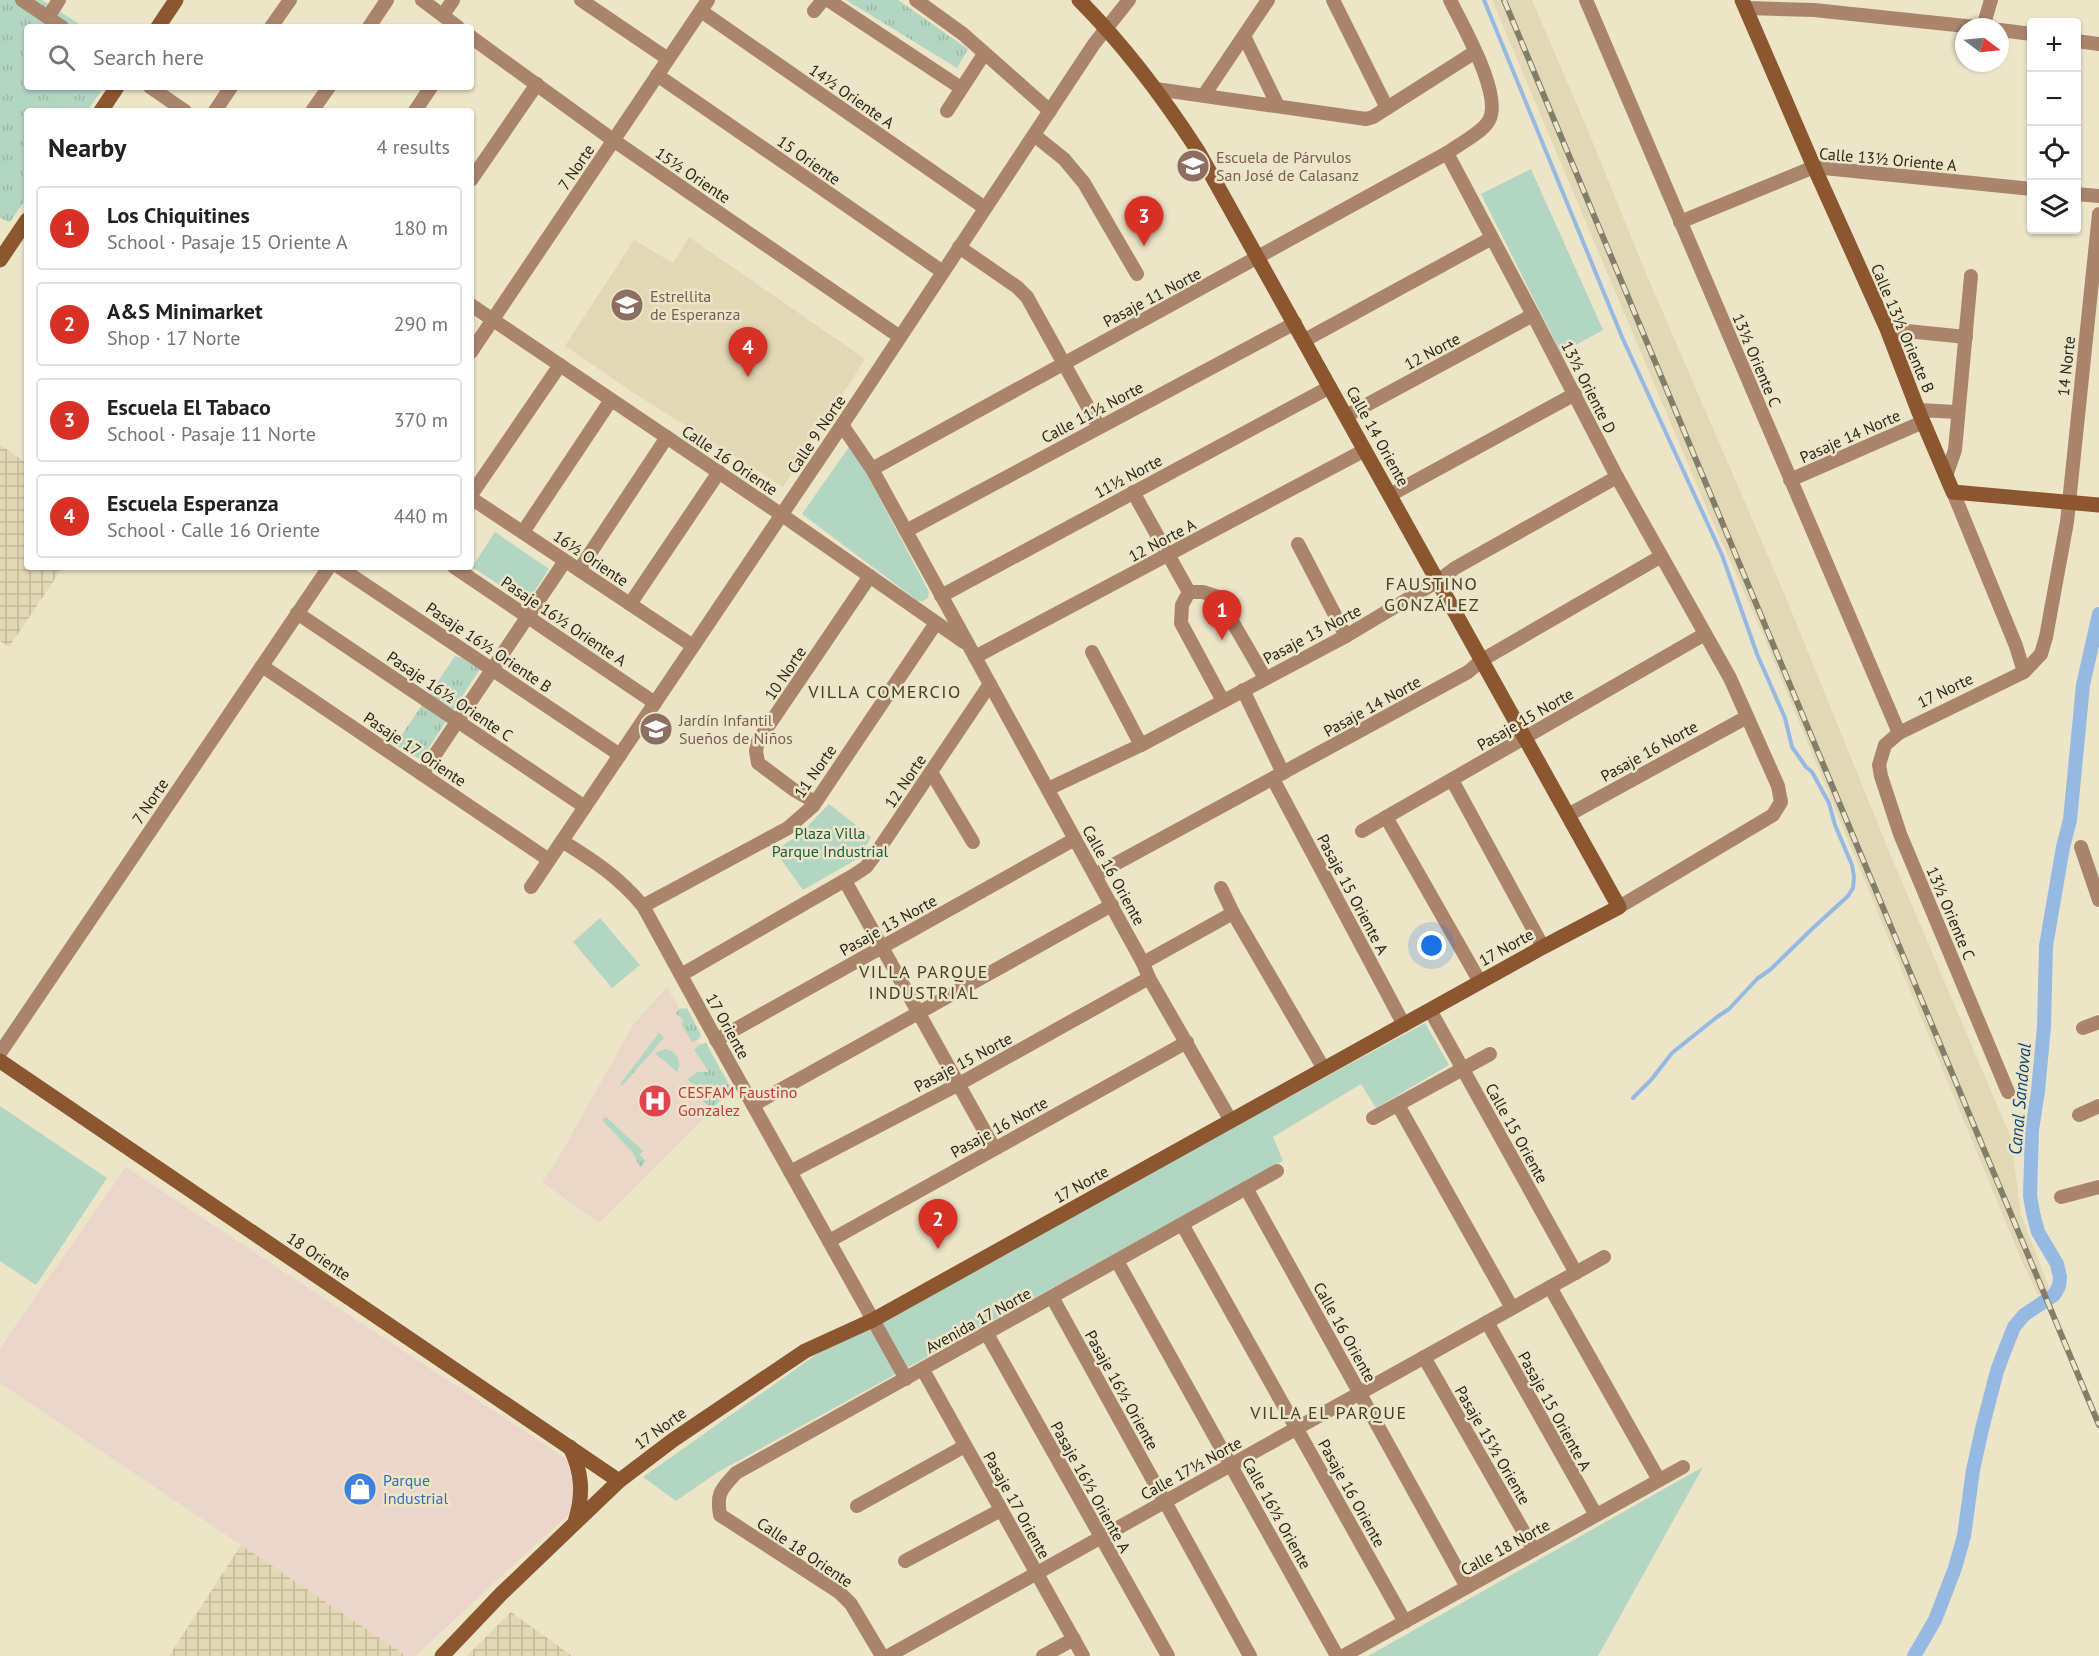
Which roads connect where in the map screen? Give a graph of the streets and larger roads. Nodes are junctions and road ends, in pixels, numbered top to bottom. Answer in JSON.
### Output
{"nodes":[{"id":1,"x":22,"y":0,"type":"edge"},
{"id":2,"x":59,"y":0,"type":"edge"},
{"id":3,"x":176,"y":0,"type":"edge"},
{"id":4,"x":290,"y":0,"type":"edge"},
{"id":5,"x":387,"y":0,"type":"edge"},
{"id":6,"x":422,"y":0,"type":"edge"},
{"id":7,"x":453,"y":0,"type":"edge"},
{"id":8,"x":828,"y":0,"type":"edge"},
{"id":9,"x":916,"y":0,"type":"edge"},
{"id":10,"x":1079,"y":0,"type":"edge"},
{"id":11,"x":1129,"y":0,"type":"edge"},
{"id":12,"x":1268,"y":0,"type":"edge"},
{"id":13,"x":1333,"y":0,"type":"edge"},
{"id":14,"x":1450,"y":0,"type":"edge"},
{"id":15,"x":1586,"y":0,"type":"edge"},
{"id":16,"x":1991,"y":0,"type":"edge"},
{"id":17,"x":584,"y":1,"type":"edge"},
{"id":18,"x":1744,"y":4,"type":"edge"},
{"id":19,"x":1815,"y":5,"type":"edge"},
{"id":20,"x":704,"y":6,"type":"edge"},
{"id":21,"x":443,"y":15,"type":"junction"},
{"id":22,"x":48,"y":17,"type":"junction"},
{"id":23,"x":1986,"y":18,"type":"edge"},
{"id":24,"x":58,"y":24,"type":"edge"},
{"id":25,"x":160,"y":24,"type":"edge"},
{"id":26,"x":274,"y":24,"type":"edge"},
{"id":27,"x":371,"y":24,"type":"edge"},
{"id":28,"x":454,"y":24,"type":"edge"},
{"id":29,"x":1955,"y":24,"type":"edge"},
{"id":30,"x":1107,"y":29,"type":"junction"},
{"id":31,"x":2009,"y":31,"type":"edge"},
{"id":32,"x":2027,"y":33,"type":"edge"},
{"id":33,"x":1244,"y":36,"type":"junction"},
{"id":34,"x":474,"y":40,"type":"edge"},
{"id":35,"x":2081,"y":42,"type":"edge"},
{"id":36,"x":2099,"y":44,"type":"edge"},
{"id":37,"x":1476,"y":52,"type":"junction"},
{"id":38,"x":984,"y":54,"type":"junction"},
{"id":39,"x":668,"y":59,"type":"junction"},
{"id":40,"x":657,"y":75,"type":"junction"},
{"id":41,"x":537,"y":84,"type":"junction"},
{"id":42,"x":961,"y":88,"type":"junction"},
{"id":43,"x":1156,"y":89,"type":"junction"},
{"id":44,"x":115,"y":90,"type":"edge"},
{"id":45,"x":154,"y":90,"type":"edge"},
{"id":46,"x":229,"y":90,"type":"edge"},
{"id":47,"x":327,"y":90,"type":"edge"},
{"id":48,"x":429,"y":90,"type":"edge"},
{"id":49,"x":1204,"y":95,"type":"junction"},
{"id":50,"x":1278,"y":106,"type":"junction"},
{"id":51,"x":103,"y":108,"type":"edge"},
{"id":52,"x":181,"y":108,"type":"edge"},
{"id":53,"x":217,"y":108,"type":"edge"},
{"id":54,"x":314,"y":108,"type":"edge"},
{"id":55,"x":417,"y":108,"type":"edge"},
{"id":56,"x":1387,"y":108,"type":"junction"},
{"id":57,"x":947,"y":111,"type":"dead end"},
{"id":58,"x":1050,"y":111,"type":"junction"},
{"id":59,"x":1034,"y":135,"type":"junction"},
{"id":60,"x":614,"y":140,"type":"junction"},
{"id":61,"x":1447,"y":153,"type":"junction"},
{"id":62,"x":1814,"y":167,"type":"junction"},
{"id":63,"x":474,"y":176,"type":"edge"},
{"id":64,"x":2027,"y":189,"type":"edge"},
{"id":65,"x":2081,"y":194,"type":"edge"},
{"id":66,"x":2099,"y":196,"type":"edge"},
{"id":67,"x":985,"y":208,"type":"junction"},
{"id":68,"x":2099,"y":214,"type":"edge"},
{"id":69,"x":1680,"y":222,"type":"junction"},
{"id":70,"x":24,"y":224,"type":"edge"},
{"id":71,"x":1492,"y":238,"type":"junction"},
{"id":72,"x":959,"y":247,"type":"junction"},
{"id":73,"x":1258,"y":258,"type":"junction"},
{"id":74,"x":0,"y":260,"type":"edge"},
{"id":75,"x":943,"y":272,"type":"junction"},
{"id":76,"x":1137,"y":273,"type":"dead end"},
{"id":77,"x":1971,"y":276,"type":"dead end"},
{"id":78,"x":474,"y":308,"type":"edge"},
{"id":79,"x":1533,"y":315,"type":"junction"},
{"id":80,"x":492,"y":320,"type":"junction"},
{"id":81,"x":1295,"y":323,"type":"junction"},
{"id":82,"x":1887,"y":329,"type":"junction"},
{"id":83,"x":900,"y":337,"type":"junction"},
{"id":84,"x":1966,"y":337,"type":"junction"},
{"id":85,"x":1305,"y":340,"type":"junction"},
{"id":86,"x":474,"y":347,"type":"edge"},
{"id":87,"x":1064,"y":363,"type":"junction"},
{"id":88,"x":560,"y":365,"type":"junction"},
{"id":89,"x":1330,"y":387,"type":"junction"},
{"id":90,"x":1575,"y":394,"type":"junction"},
{"id":91,"x":611,"y":400,"type":"junction"},
{"id":92,"x":1958,"y":412,"type":"junction"},
{"id":93,"x":1346,"y":416,"type":"junction"},
{"id":94,"x":1920,"y":416,"type":"junction"},
{"id":95,"x":842,"y":425,"type":"junction"},
{"id":96,"x":1099,"y":427,"type":"junction"},
{"id":97,"x":667,"y":437,"type":"junction"},
{"id":98,"x":1365,"y":450,"type":"junction"},
{"id":99,"x":872,"y":469,"type":"junction"},
{"id":100,"x":719,"y":472,"type":"junction"},
{"id":101,"x":1946,"y":476,"type":"junction"},
{"id":102,"x":1617,"y":477,"type":"junction"},
{"id":103,"x":1790,"y":480,"type":"junction"},
{"id":104,"x":474,"y":492,"type":"edge"},
{"id":105,"x":1133,"y":492,"type":"junction"},
{"id":106,"x":1953,"y":492,"type":"junction"},
{"id":107,"x":1390,"y":495,"type":"junction"},
{"id":108,"x":474,"y":498,"type":"edge"},
{"id":109,"x":2068,"y":503,"type":"junction"},
{"id":110,"x":2095,"y":504,"type":"edge"},
{"id":111,"x":782,"y":515,"type":"junction"},
{"id":112,"x":906,"y":531,"type":"junction"},
{"id":113,"x":523,"y":532,"type":"junction"},
{"id":114,"x":1298,"y":544,"type":"dead end"},
{"id":115,"x":1167,"y":556,"type":"junction"},
{"id":116,"x":1660,"y":557,"type":"junction"},
{"id":117,"x":565,"y":561,"type":"junction"},
{"id":118,"x":326,"y":570,"type":"edge"},
{"id":119,"x":344,"y":570,"type":"edge"},
{"id":120,"x":458,"y":570,"type":"edge"},
{"id":121,"x":579,"y":570,"type":"junction"},
{"id":122,"x":870,"y":576,"type":"junction"},
{"id":123,"x":1438,"y":581,"type":"junction"},
{"id":124,"x":1189,"y":592,"type":"junction"},
{"id":125,"x":941,"y":596,"type":"junction"},
{"id":126,"x":630,"y":604,"type":"junction"},
{"id":127,"x":297,"y":613,"type":"junction"},
{"id":128,"x":527,"y":617,"type":"junction"},
{"id":129,"x":936,"y":623,"type":"junction"},
{"id":130,"x":1705,"y":634,"type":"junction"},
{"id":131,"x":1346,"y":636,"type":"junction"},
{"id":132,"x":968,"y":645,"type":"junction"},
{"id":133,"x":693,"y":646,"type":"junction"},
{"id":134,"x":1092,"y":652,"type":"dead end"},
{"id":135,"x":975,"y":657,"type":"junction"},
{"id":136,"x":1482,"y":660,"type":"junction"},
{"id":137,"x":262,"y":666,"type":"junction"},
{"id":138,"x":492,"y":669,"type":"junction"},
{"id":139,"x":2024,"y":672,"type":"junction"},
{"id":140,"x":1266,"y":678,"type":"junction"},
{"id":141,"x":990,"y":684,"type":"junction"},
{"id":142,"x":1243,"y":690,"type":"junction"},
{"id":143,"x":1222,"y":701,"type":"junction"},
{"id":144,"x":655,"y":703,"type":"junction"},
{"id":145,"x":1747,"y":717,"type":"junction"},
{"id":146,"x":457,"y":721,"type":"junction"},
{"id":147,"x":1899,"y":733,"type":"junction"},
{"id":148,"x":1525,"y":738,"type":"junction"},
{"id":149,"x":1140,"y":745,"type":"junction"},
{"id":150,"x":1885,"y":745,"type":"joint"},
{"id":151,"x":620,"y":755,"type":"junction"},
{"id":152,"x":931,"y":772,"type":"junction"},
{"id":153,"x":422,"y":774,"type":"junction"},
{"id":154,"x":1278,"y":776,"type":"junction"},
{"id":155,"x":1452,"y":780,"type":"junction"},
{"id":156,"x":1048,"y":789,"type":"junction"},
{"id":157,"x":815,"y":802,"type":"junction"},
{"id":158,"x":1781,"y":802,"type":"joint"},
{"id":159,"x":585,"y":807,"type":"junction"},
{"id":160,"x":1568,"y":815,"type":"junction"},
{"id":161,"x":1386,"y":817,"type":"junction"},
{"id":162,"x":1362,"y":831,"type":"dead end"},
{"id":163,"x":1075,"y":839,"type":"junction"},
{"id":164,"x":562,"y":841,"type":"junction"},
{"id":165,"x":973,"y":842,"type":"dead end"},
{"id":166,"x":2081,"y":848,"type":"dead end"},
{"id":167,"x":549,"y":860,"type":"junction"},
{"id":168,"x":1095,"y":875,"type":"junction"},
{"id":169,"x":844,"y":881,"type":"junction"},
{"id":170,"x":531,"y":887,"type":"dead end"},
{"id":171,"x":1221,"y":888,"type":"dead end"},
{"id":172,"x":2099,"y":900,"type":"edge"},
{"id":173,"x":1112,"y":905,"type":"junction"},
{"id":174,"x":644,"y":906,"type":"junction"},
{"id":175,"x":1619,"y":907,"type":"junction"},
{"id":176,"x":1233,"y":913,"type":"junction"},
{"id":177,"x":883,"y":947,"type":"junction"},
{"id":178,"x":1543,"y":947,"type":"junction"},
{"id":179,"x":1143,"y":963,"type":"junction"},
{"id":180,"x":681,"y":975,"type":"junction"},
{"id":181,"x":1149,"y":978,"type":"junction"},
{"id":182,"x":1480,"y":982,"type":"junction"},
{"id":183,"x":1430,"y":1010,"type":"junction"},
{"id":184,"x":919,"y":1013,"type":"junction"},
{"id":185,"x":2099,"y":1022,"type":"edge"},
{"id":186,"x":1404,"y":1025,"type":"junction"},
{"id":187,"x":2084,"y":1028,"type":"dead end"},
{"id":188,"x":717,"y":1040,"type":"junction"},
{"id":189,"x":1187,"y":1042,"type":"junction"},
{"id":190,"x":0,"y":1053,"type":"edge"},
{"id":191,"x":1490,"y":1054,"type":"dead end"},
{"id":192,"x":0,"y":1061,"type":"edge"},
{"id":193,"x":1463,"y":1069,"type":"junction"},
{"id":194,"x":1324,"y":1070,"type":"junction"},
{"id":195,"x":959,"y":1084,"type":"junction"},
{"id":196,"x":2008,"y":1092,"type":"dead end"},
{"id":197,"x":753,"y":1105,"type":"junction"},
{"id":198,"x":1398,"y":1105,"type":"junction"},
{"id":199,"x":2099,"y":1106,"type":"edge"},
{"id":200,"x":2079,"y":1114,"type":"dead end"},
{"id":201,"x":1373,"y":1119,"type":"dead end"},
{"id":202,"x":1231,"y":1121,"type":"junction"},
{"id":203,"x":994,"y":1148,"type":"junction"},
{"id":204,"x":1277,"y":1171,"type":"dead end"},
{"id":205,"x":790,"y":1172,"type":"junction"},
{"id":206,"x":2099,"y":1187,"type":"edge"},
{"id":207,"x":1245,"y":1188,"type":"junction"},
{"id":208,"x":2061,"y":1197,"type":"dead end"},
{"id":209,"x":1182,"y":1224,"type":"junction"},
{"id":210,"x":829,"y":1241,"type":"junction"},
{"id":211,"x":1605,"y":1257,"type":"dead end"},
{"id":212,"x":1117,"y":1261,"type":"junction"},
{"id":213,"x":1576,"y":1273,"type":"junction"},
{"id":214,"x":1550,"y":1287,"type":"junction"},
{"id":215,"x":1052,"y":1297,"type":"junction"},
{"id":216,"x":1512,"y":1308,"type":"junction"},
{"id":217,"x":873,"y":1320,"type":"junction"},
{"id":218,"x":1487,"y":1323,"type":"junction"},
{"id":219,"x":987,"y":1334,"type":"junction"},
{"id":220,"x":1425,"y":1357,"type":"junction"},
{"id":221,"x":923,"y":1370,"type":"junction"},
{"id":222,"x":906,"y":1379,"type":"junction"},
{"id":223,"x":1360,"y":1393,"type":"junction"},
{"id":224,"x":1296,"y":1429,"type":"junction"},
{"id":225,"x":965,"y":1446,"type":"junction"},
{"id":226,"x":570,"y":1447,"type":"junction"},
{"id":227,"x":1231,"y":1465,"type":"junction"},
{"id":228,"x":1683,"y":1467,"type":"dead end"},
{"id":229,"x":1659,"y":1480,"type":"junction"},
{"id":230,"x":619,"y":1481,"type":"junction"},
{"id":231,"x":1166,"y":1502,"type":"junction"},
{"id":232,"x":857,"y":1506,"type":"dead end"},
{"id":233,"x":1001,"y":1510,"type":"junction"},
{"id":234,"x":720,"y":1515,"type":"joint"},
{"id":235,"x":1596,"y":1515,"type":"junction"},
{"id":236,"x":575,"y":1522,"type":"junction"},
{"id":237,"x":1101,"y":1538,"type":"junction"},
{"id":238,"x":1534,"y":1550,"type":"junction"},
{"id":239,"x":905,"y":1561,"type":"dead end"},
{"id":240,"x":1037,"y":1573,"type":"junction"},
{"id":241,"x":1467,"y":1587,"type":"junction"},
{"id":242,"x":1405,"y":1622,"type":"junction"},
{"id":243,"x":1074,"y":1639,"type":"junction"},
{"id":244,"x":442,"y":1656,"type":"edge"},
{"id":245,"x":882,"y":1656,"type":"edge"},
{"id":246,"x":888,"y":1656,"type":"edge"},
{"id":247,"x":1043,"y":1656,"type":"edge"},
{"id":248,"x":1083,"y":1656,"type":"edge"},
{"id":249,"x":1168,"y":1656,"type":"edge"},
{"id":250,"x":1250,"y":1656,"type":"edge"},
{"id":251,"x":1337,"y":1656,"type":"edge"},
{"id":252,"x":1343,"y":1656,"type":"edge"}],
"edges":[{"from":1,"to":22,"type":"street"},
{"from":2,"to":22,"type":"street"},
{"from":3,"to":25,"type":"street"},
{"from":4,"to":26,"type":"street"},
{"from":5,"to":27,"type":"street"},
{"from":6,"to":21,"type":"street"},
{"from":7,"to":21,"type":"street"},
{"from":8,"to":42,"type":"street"},
{"from":9,"to":38,"type":"street"},
{"from":10,"to":30,"type":"street","name":"Calle 14 Oriente"},
{"from":11,"to":30,"type":"street","name":"Calle 9 Norte"},
{"from":12,"to":33,"type":"street"},
{"from":13,"to":56,"type":"street"},
{"from":14,"to":37,"type":"street"},
{"from":15,"to":69,"type":"street","name":"13½ Oriente C"},
{"from":16,"to":23,"type":"street"},
{"from":17,"to":39,"type":"street"},
{"from":18,"to":19,"type":"street"},
{"from":18,"to":62,"type":"street","name":"Calle 13½ Oriente B"},
{"from":19,"to":29,"type":"street"},
{"from":20,"to":39,"type":"street","name":"7 Norte"},
{"from":20,"to":67,"type":"street","name":"14½ Oriente A"},
{"from":21,"to":28,"type":"street"},
{"from":22,"to":24,"type":"street"},
{"from":30,"to":43,"type":"street","name":"Calle 14 Oriente"},
{"from":30,"to":58,"type":"street","name":"Calle 9 Norte"},
{"from":31,"to":32,"type":"street"},
{"from":33,"to":49,"type":"street"},
{"from":33,"to":50,"type":"street"},
{"from":34,"to":41,"type":"street","name":"15½ Oriente"},
{"from":35,"to":36,"type":"street"},
{"from":37,"to":56,"type":"street"},
{"from":37,"to":61,"type":"street"},
{"from":38,"to":42,"type":"street"},
{"from":38,"to":58,"type":"street"},
{"from":39,"to":40,"type":"street","name":"7 Norte"},
{"from":40,"to":60,"type":"street","name":"7 Norte"},
{"from":40,"to":75,"type":"street","name":"15 Oriente"},
{"from":41,"to":60,"type":"street","name":"15½ Oriente"},
{"from":41,"to":63,"type":"street"},
{"from":42,"to":57,"type":"street"},
{"from":43,"to":49,"type":"street"},
{"from":43,"to":73,"type":"street","name":"Calle 14 Oriente"},
{"from":44,"to":51,"type":"street"},
{"from":45,"to":52,"type":"street"},
{"from":46,"to":53,"type":"street"},
{"from":47,"to":54,"type":"street"},
{"from":48,"to":55,"type":"street"},
{"from":49,"to":50,"type":"street"},
{"from":50,"to":56,"type":"street"},
{"from":58,"to":59,"type":"street","name":"Calle 9 Norte"},
{"from":59,"to":67,"type":"street","name":"Calle 9 Norte"},
{"from":59,"to":76,"type":"street"},
{"from":60,"to":80,"type":"street","name":"7 Norte"},
{"from":60,"to":83,"type":"street","name":"15½ Oriente"},
{"from":61,"to":71,"type":"street","name":"13½ Oriente D"},
{"from":61,"to":73,"type":"street","name":"Pasaje 11 Norte"},
{"from":62,"to":64,"type":"street","name":"Calle 13½ Oriente A"},
{"from":62,"to":69,"type":"street","name":"Calle 13½ Oriente A"},
{"from":62,"to":82,"type":"street","name":"Calle 13½ Oriente B"},
{"from":65,"to":66,"type":"street"},
{"from":67,"to":72,"type":"street","name":"Calle 9 Norte"},
{"from":68,"to":109,"type":"street","name":"14 Norte"},
{"from":69,"to":103,"type":"street","name":"13½ Oriente C"},
{"from":70,"to":74,"type":"street"},
{"from":71,"to":79,"type":"street","name":"13½ Oriente D"},
{"from":71,"to":85,"type":"street"},
{"from":72,"to":75,"type":"street","name":"Calle 9 Norte"},
{"from":72,"to":87,"type":"street"},
{"from":73,"to":81,"type":"street","name":"Calle 14 Oriente"},
{"from":73,"to":87,"type":"street","name":"Pasaje 11 Norte"},
{"from":75,"to":83,"type":"street","name":"Calle 9 Norte"},
{"from":77,"to":84,"type":"street"},
{"from":78,"to":80,"type":"street","name":"Calle 16 Oriente"},
{"from":79,"to":90,"type":"street","name":"13½ Oriente D"},
{"from":79,"to":93,"type":"street","name":"12 Norte"},
{"from":80,"to":86,"type":"street","name":"7 Norte"},
{"from":80,"to":88,"type":"street","name":"Calle 16 Oriente"},
{"from":81,"to":85,"type":"street","name":"Calle 14 Oriente"},
{"from":81,"to":96,"type":"street","name":"Calle 11½ Norte"},
{"from":82,"to":84,"type":"street"},
{"from":82,"to":94,"type":"street","name":"Calle 13½ Oriente B"},
{"from":83,"to":95,"type":"street","name":"Calle 9 Norte"},
{"from":84,"to":92,"type":"street"},
{"from":85,"to":89,"type":"street","name":"Calle 14 Oriente"},
{"from":87,"to":96,"type":"street"},
{"from":87,"to":99,"type":"street","name":"Pasaje 11 Norte"},
{"from":88,"to":91,"type":"street","name":"Calle 16 Oriente"},
{"from":88,"to":104,"type":"street"},
{"from":89,"to":93,"type":"street","name":"Calle 14 Oriente"},
{"from":89,"to":105,"type":"street","name":"11½ Norte"},
{"from":90,"to":102,"type":"street","name":"13½ Oriente D"},
{"from":90,"to":107,"type":"street"},
{"from":91,"to":97,"type":"street","name":"Calle 16 Oriente"},
{"from":91,"to":113,"type":"street"},
{"from":92,"to":94,"type":"street"},
{"from":92,"to":101,"type":"street"},
{"from":93,"to":98,"type":"street","name":"Calle 14 Oriente"},
{"from":94,"to":101,"type":"street","name":"Calle 13½ Oriente B"},
{"from":94,"to":103,"type":"street","name":"Pasaje 14 Norte"},
{"from":95,"to":99,"type":"street","name":"Calle 16 Oriente"},
{"from":95,"to":111,"type":"street","name":"Calle 9 Norte"},
{"from":96,"to":112,"type":"street","name":"Calle 11½ Norte"},
{"from":97,"to":100,"type":"street","name":"Calle 16 Oriente"},
{"from":97,"to":121,"type":"street"},
{"from":98,"to":107,"type":"street","name":"Calle 14 Oriente"},
{"from":98,"to":115,"type":"street","name":"12 Norte A"},
{"from":99,"to":112,"type":"street","name":"Calle 16 Oriente"},
{"from":100,"to":111,"type":"street","name":"Calle 16 Oriente"},
{"from":100,"to":126,"type":"street"},
{"from":101,"to":106,"type":"street","name":"Calle 13½ Oriente B"},
{"from":102,"to":116,"type":"street","name":"13½ Oriente D"},
{"from":102,"to":123,"type":"street","name":"Pasaje 13 Norte"},
{"from":103,"to":147,"type":"street","name":"13½ Oriente C"},
{"from":105,"to":115,"type":"street"},
{"from":105,"to":125,"type":"street","name":"11½ Norte"},
{"from":106,"to":109,"type":"street"},
{"from":106,"to":139,"type":"street","name":"Calle 13½ Oriente B"},
{"from":107,"to":123,"type":"street","name":"Calle 14 Oriente"},
{"from":108,"to":113,"type":"street","name":"16½ Oriente"},
{"from":109,"to":110,"type":"street"},
{"from":109,"to":139,"type":"street","name":"14 Norte"},
{"from":111,"to":122,"type":"street","name":"Calle 16 Oriente"},
{"from":111,"to":133,"type":"street","name":"Calle 9 Norte"},
{"from":112,"to":125,"type":"street","name":"Calle 16 Oriente"},
{"from":113,"to":117,"type":"street","name":"16½ Oriente"},
{"from":114,"to":131,"type":"street"},
{"from":115,"to":124,"type":"street"},
{"from":115,"to":135,"type":"street","name":"12 Norte A"},
{"from":116,"to":130,"type":"street","name":"13½ Oriente D"},
{"from":116,"to":136,"type":"street","name":"Pasaje 14 Norte"},
{"from":117,"to":121,"type":"street","name":"16½ Oriente"},
{"from":117,"to":128,"type":"street"},
{"from":118,"to":127,"type":"street","name":"7 Norte"},
{"from":119,"to":138,"type":"street","name":"Pasaje 16½ Oriente B"},
{"from":120,"to":128,"type":"street","name":"Pasaje 16½ Oriente A"},
{"from":121,"to":126,"type":"street","name":"16½ Oriente"},
{"from":122,"to":129,"type":"street","name":"Calle 16 Oriente"},
{"from":122,"to":157,"type":"street","name":"10 Norte"},
{"from":123,"to":131,"type":"street","name":"Pasaje 13 Norte"},
{"from":123,"to":136,"type":"street","name":"Calle 14 Oriente"},
{"from":124,"to":140,"type":"street"},
{"from":124,"to":143,"type":"street"},
{"from":125,"to":132,"type":"street","name":"Calle 16 Oriente"},
{"from":126,"to":133,"type":"street","name":"16½ Oriente"},
{"from":127,"to":137,"type":"street","name":"7 Norte"},
{"from":127,"to":146,"type":"street","name":"Pasaje 16½ Oriente C"},
{"from":128,"to":138,"type":"street"},
{"from":128,"to":144,"type":"street","name":"Pasaje 16½ Oriente A"},
{"from":129,"to":132,"type":"street","name":"Calle 16 Oriente"},
{"from":129,"to":157,"type":"street","name":"11 Norte"},
{"from":130,"to":145,"type":"street","name":"13½ Oriente D"},
{"from":130,"to":148,"type":"street","name":"Pasaje 15 Norte"},
{"from":131,"to":140,"type":"street","name":"Pasaje 13 Norte"},
{"from":132,"to":135,"type":"street","name":"Calle 16 Oriente"},
{"from":133,"to":144,"type":"street","name":"Calle 9 Norte"},
{"from":134,"to":149,"type":"street"},
{"from":135,"to":141,"type":"street","name":"Calle 16 Oriente"},
{"from":136,"to":148,"type":"street","name":"Calle 14 Oriente"},
{"from":136,"to":154,"type":"street","name":"Pasaje 14 Norte"},
{"from":137,"to":153,"type":"street","name":"Pasaje 17 Oriente"},
{"from":137,"to":190,"type":"street","name":"7 Norte"},
{"from":138,"to":146,"type":"street"},
{"from":138,"to":151,"type":"street","name":"Pasaje 16½ Oriente B"},
{"from":139,"to":147,"type":"street","name":"17 Norte"},
{"from":140,"to":142,"type":"street","name":"Pasaje 13 Norte"},
{"from":141,"to":152,"type":"street","name":"12 Norte"},
{"from":141,"to":156,"type":"street","name":"Calle 16 Oriente"},
{"from":142,"to":143,"type":"street","name":"Pasaje 13 Norte"},
{"from":142,"to":154,"type":"street","name":"Pasaje 15 Oriente A"},
{"from":143,"to":149,"type":"street","name":"Pasaje 13 Norte"},
{"from":144,"to":151,"type":"street","name":"Calle 9 Norte"},
{"from":145,"to":158,"type":"street","name":"13½ Oriente D"},
{"from":145,"to":160,"type":"street","name":"Pasaje 16 Norte"},
{"from":146,"to":153,"type":"street"},
{"from":146,"to":159,"type":"street","name":"Pasaje 16½ Oriente C"},
{"from":147,"to":150,"type":"street","name":"17 Norte"},
{"from":148,"to":155,"type":"street","name":"Pasaje 15 Norte"},
{"from":148,"to":160,"type":"street","name":"Calle 14 Oriente"},
{"from":149,"to":156,"type":"street","name":"Pasaje 13 Norte"},
{"from":150,"to":196,"type":"street","name":"13½ Oriente C"},
{"from":151,"to":159,"type":"street","name":"Calle 9 Norte"},
{"from":152,"to":165,"type":"street"},
{"from":152,"to":169,"type":"street","name":"12 Norte"},
{"from":153,"to":167,"type":"street","name":"Pasaje 17 Oriente"},
{"from":154,"to":168,"type":"street","name":"Pasaje 14 Norte"},
{"from":154,"to":186,"type":"street","name":"Pasaje 15 Oriente A"},
{"from":155,"to":161,"type":"street","name":"Pasaje 15 Norte"},
{"from":155,"to":178,"type":"street"},
{"from":156,"to":163,"type":"street","name":"Calle 16 Oriente"},
{"from":157,"to":174,"type":"street","name":"11 Norte"},
{"from":158,"to":175,"type":"street","name":"17 Norte"},
{"from":159,"to":164,"type":"street","name":"Calle 9 Norte"},
{"from":160,"to":175,"type":"street","name":"Calle 14 Oriente"},
{"from":161,"to":162,"type":"street","name":"Pasaje 15 Norte"},
{"from":161,"to":182,"type":"street"},
{"from":163,"to":168,"type":"street","name":"Calle 16 Oriente"},
{"from":163,"to":177,"type":"street","name":"Pasaje 13 Norte"},
{"from":164,"to":167,"type":"street","name":"Calle 9 Norte"},
{"from":164,"to":174,"type":"street","name":"17 Oriente"},
{"from":166,"to":172,"type":"street"},
{"from":167,"to":170,"type":"street","name":"Calle 9 Norte"},
{"from":168,"to":173,"type":"street","name":"Calle 16 Oriente"},
{"from":169,"to":177,"type":"street"},
{"from":169,"to":180,"type":"street","name":"12 Norte"},
{"from":171,"to":176,"type":"street"},
{"from":173,"to":179,"type":"street","name":"Calle 16 Oriente"},
{"from":173,"to":184,"type":"street"},
{"from":174,"to":180,"type":"street","name":"17 Oriente"},
{"from":175,"to":178,"type":"street","name":"17 Norte"},
{"from":176,"to":179,"type":"street"},
{"from":176,"to":194,"type":"street"},
{"from":177,"to":184,"type":"street"},
{"from":177,"to":188,"type":"street","name":"Pasaje 13 Norte"},
{"from":178,"to":182,"type":"street","name":"17 Norte"},
{"from":179,"to":181,"type":"street","name":"Calle 16 Oriente"},
{"from":180,"to":188,"type":"street","name":"17 Oriente"},
{"from":181,"to":189,"type":"street","name":"Calle 16 Oriente"},
{"from":181,"to":195,"type":"street","name":"Pasaje 15 Norte"},
{"from":182,"to":183,"type":"street","name":"17 Norte"},
{"from":183,"to":186,"type":"street","name":"17 Norte"},
{"from":183,"to":193,"type":"street","name":"Calle 15 Oriente"},
{"from":184,"to":195,"type":"street"},
{"from":184,"to":197,"type":"street"},
{"from":185,"to":187,"type":"street"},
{"from":186,"to":194,"type":"street","name":"17 Norte"},
{"from":188,"to":197,"type":"street","name":"17 Oriente"},
{"from":189,"to":202,"type":"street","name":"Calle 16 Oriente"},
{"from":189,"to":203,"type":"street","name":"Pasaje 16 Norte"},
{"from":191,"to":193,"type":"street"},
{"from":192,"to":226,"type":"street","name":"18 Oriente"},
{"from":193,"to":198,"type":"street"},
{"from":193,"to":213,"type":"street","name":"Calle 15 Oriente"},
{"from":194,"to":202,"type":"street","name":"17 Norte"},
{"from":195,"to":203,"type":"street"},
{"from":195,"to":205,"type":"street","name":"Pasaje 15 Norte"},
{"from":197,"to":205,"type":"street","name":"17 Oriente"},
{"from":198,"to":201,"type":"street"},
{"from":198,"to":216,"type":"street"},
{"from":199,"to":200,"type":"street"},
{"from":202,"to":217,"type":"street","name":"17 Norte"},
{"from":203,"to":210,"type":"street","name":"Pasaje 16 Norte"},
{"from":204,"to":207,"type":"street","name":"Avenida 17 Norte"},
{"from":205,"to":210,"type":"street","name":"17 Oriente"},
{"from":206,"to":208,"type":"street"},
{"from":207,"to":209,"type":"street","name":"Avenida 17 Norte"},
{"from":207,"to":223,"type":"street","name":"Calle 16 Oriente"},
{"from":209,"to":212,"type":"street","name":"Avenida 17 Norte"},
{"from":209,"to":224,"type":"street","name":"Pasaje 16 Oriente"},
{"from":210,"to":217,"type":"street","name":"17 Oriente"},
{"from":211,"to":213,"type":"street","name":"Calle 17½ Norte"},
{"from":212,"to":215,"type":"street","name":"Avenida 17 Norte"},
{"from":212,"to":227,"type":"street","name":"Calle 16½ Oriente"},
{"from":213,"to":214,"type":"street","name":"Calle 17½ Norte"},
{"from":214,"to":216,"type":"street","name":"Calle 17½ Norte"},
{"from":214,"to":229,"type":"street"},
{"from":215,"to":219,"type":"street","name":"Avenida 17 Norte"},
{"from":215,"to":231,"type":"street","name":"Pasaje 16½ Oriente"},
{"from":216,"to":218,"type":"street","name":"Calle 17½ Norte"},
{"from":217,"to":222,"type":"street","name":"17 Oriente"},
{"from":217,"to":230,"type":"street","name":"17 Norte"},
{"from":218,"to":220,"type":"street","name":"Calle 17½ Norte"},
{"from":218,"to":235,"type":"street","name":"Pasaje 15 Oriente A"},
{"from":219,"to":221,"type":"street","name":"Avenida 17 Norte"},
{"from":219,"to":237,"type":"street","name":"Pasaje 16½ Oriente A"},
{"from":220,"to":223,"type":"street","name":"Calle 17½ Norte"},
{"from":220,"to":238,"type":"street","name":"Pasaje 15½ Oriente"},
{"from":221,"to":222,"type":"street","name":"Avenida 17 Norte"},
{"from":221,"to":225,"type":"street","name":"Pasaje 17 Oriente"},
{"from":222,"to":234,"type":"street","name":"Avenida 17 Norte"},
{"from":223,"to":224,"type":"street","name":"Calle 17½ Norte"},
{"from":223,"to":241,"type":"street","name":"Calle 16 Oriente"},
{"from":224,"to":227,"type":"street","name":"Calle 17½ Norte"},
{"from":224,"to":242,"type":"street","name":"Pasaje 16 Oriente"},
{"from":225,"to":232,"type":"street"},
{"from":225,"to":233,"type":"street","name":"Pasaje 17 Oriente"},
{"from":226,"to":230,"type":"street","name":"18 Oriente"},
{"from":226,"to":236,"type":"street"},
{"from":227,"to":231,"type":"street","name":"Calle 17½ Norte"},
{"from":227,"to":251,"type":"street","name":"Calle 16½ Oriente"},
{"from":228,"to":229,"type":"street","name":"Calle 18 Norte"},
{"from":229,"to":235,"type":"street","name":"Calle 18 Norte"},
{"from":230,"to":236,"type":"street","name":"17 Norte"},
{"from":231,"to":237,"type":"street","name":"Calle 17½ Norte"},
{"from":231,"to":250,"type":"street","name":"Pasaje 16½ Oriente"},
{"from":233,"to":239,"type":"street"},
{"from":233,"to":240,"type":"street","name":"Pasaje 17 Oriente"},
{"from":234,"to":245,"type":"street","name":"Calle 18 Oriente"},
{"from":235,"to":238,"type":"street","name":"Calle 18 Norte"},
{"from":236,"to":244,"type":"street","name":"17 Norte"},
{"from":237,"to":240,"type":"street","name":"Calle 17½ Norte"},
{"from":237,"to":249,"type":"street","name":"Pasaje 16½ Oriente A"},
{"from":238,"to":241,"type":"street","name":"Calle 18 Norte"},
{"from":240,"to":243,"type":"street","name":"Pasaje 17 Oriente"},
{"from":240,"to":246,"type":"street","name":"Calle 17½ Norte"},
{"from":241,"to":242,"type":"street","name":"Calle 18 Norte"},
{"from":242,"to":252,"type":"street","name":"Calle 18 Norte"},
{"from":243,"to":247,"type":"street"},
{"from":243,"to":248,"type":"street","name":"Pasaje 17 Oriente"}]}
